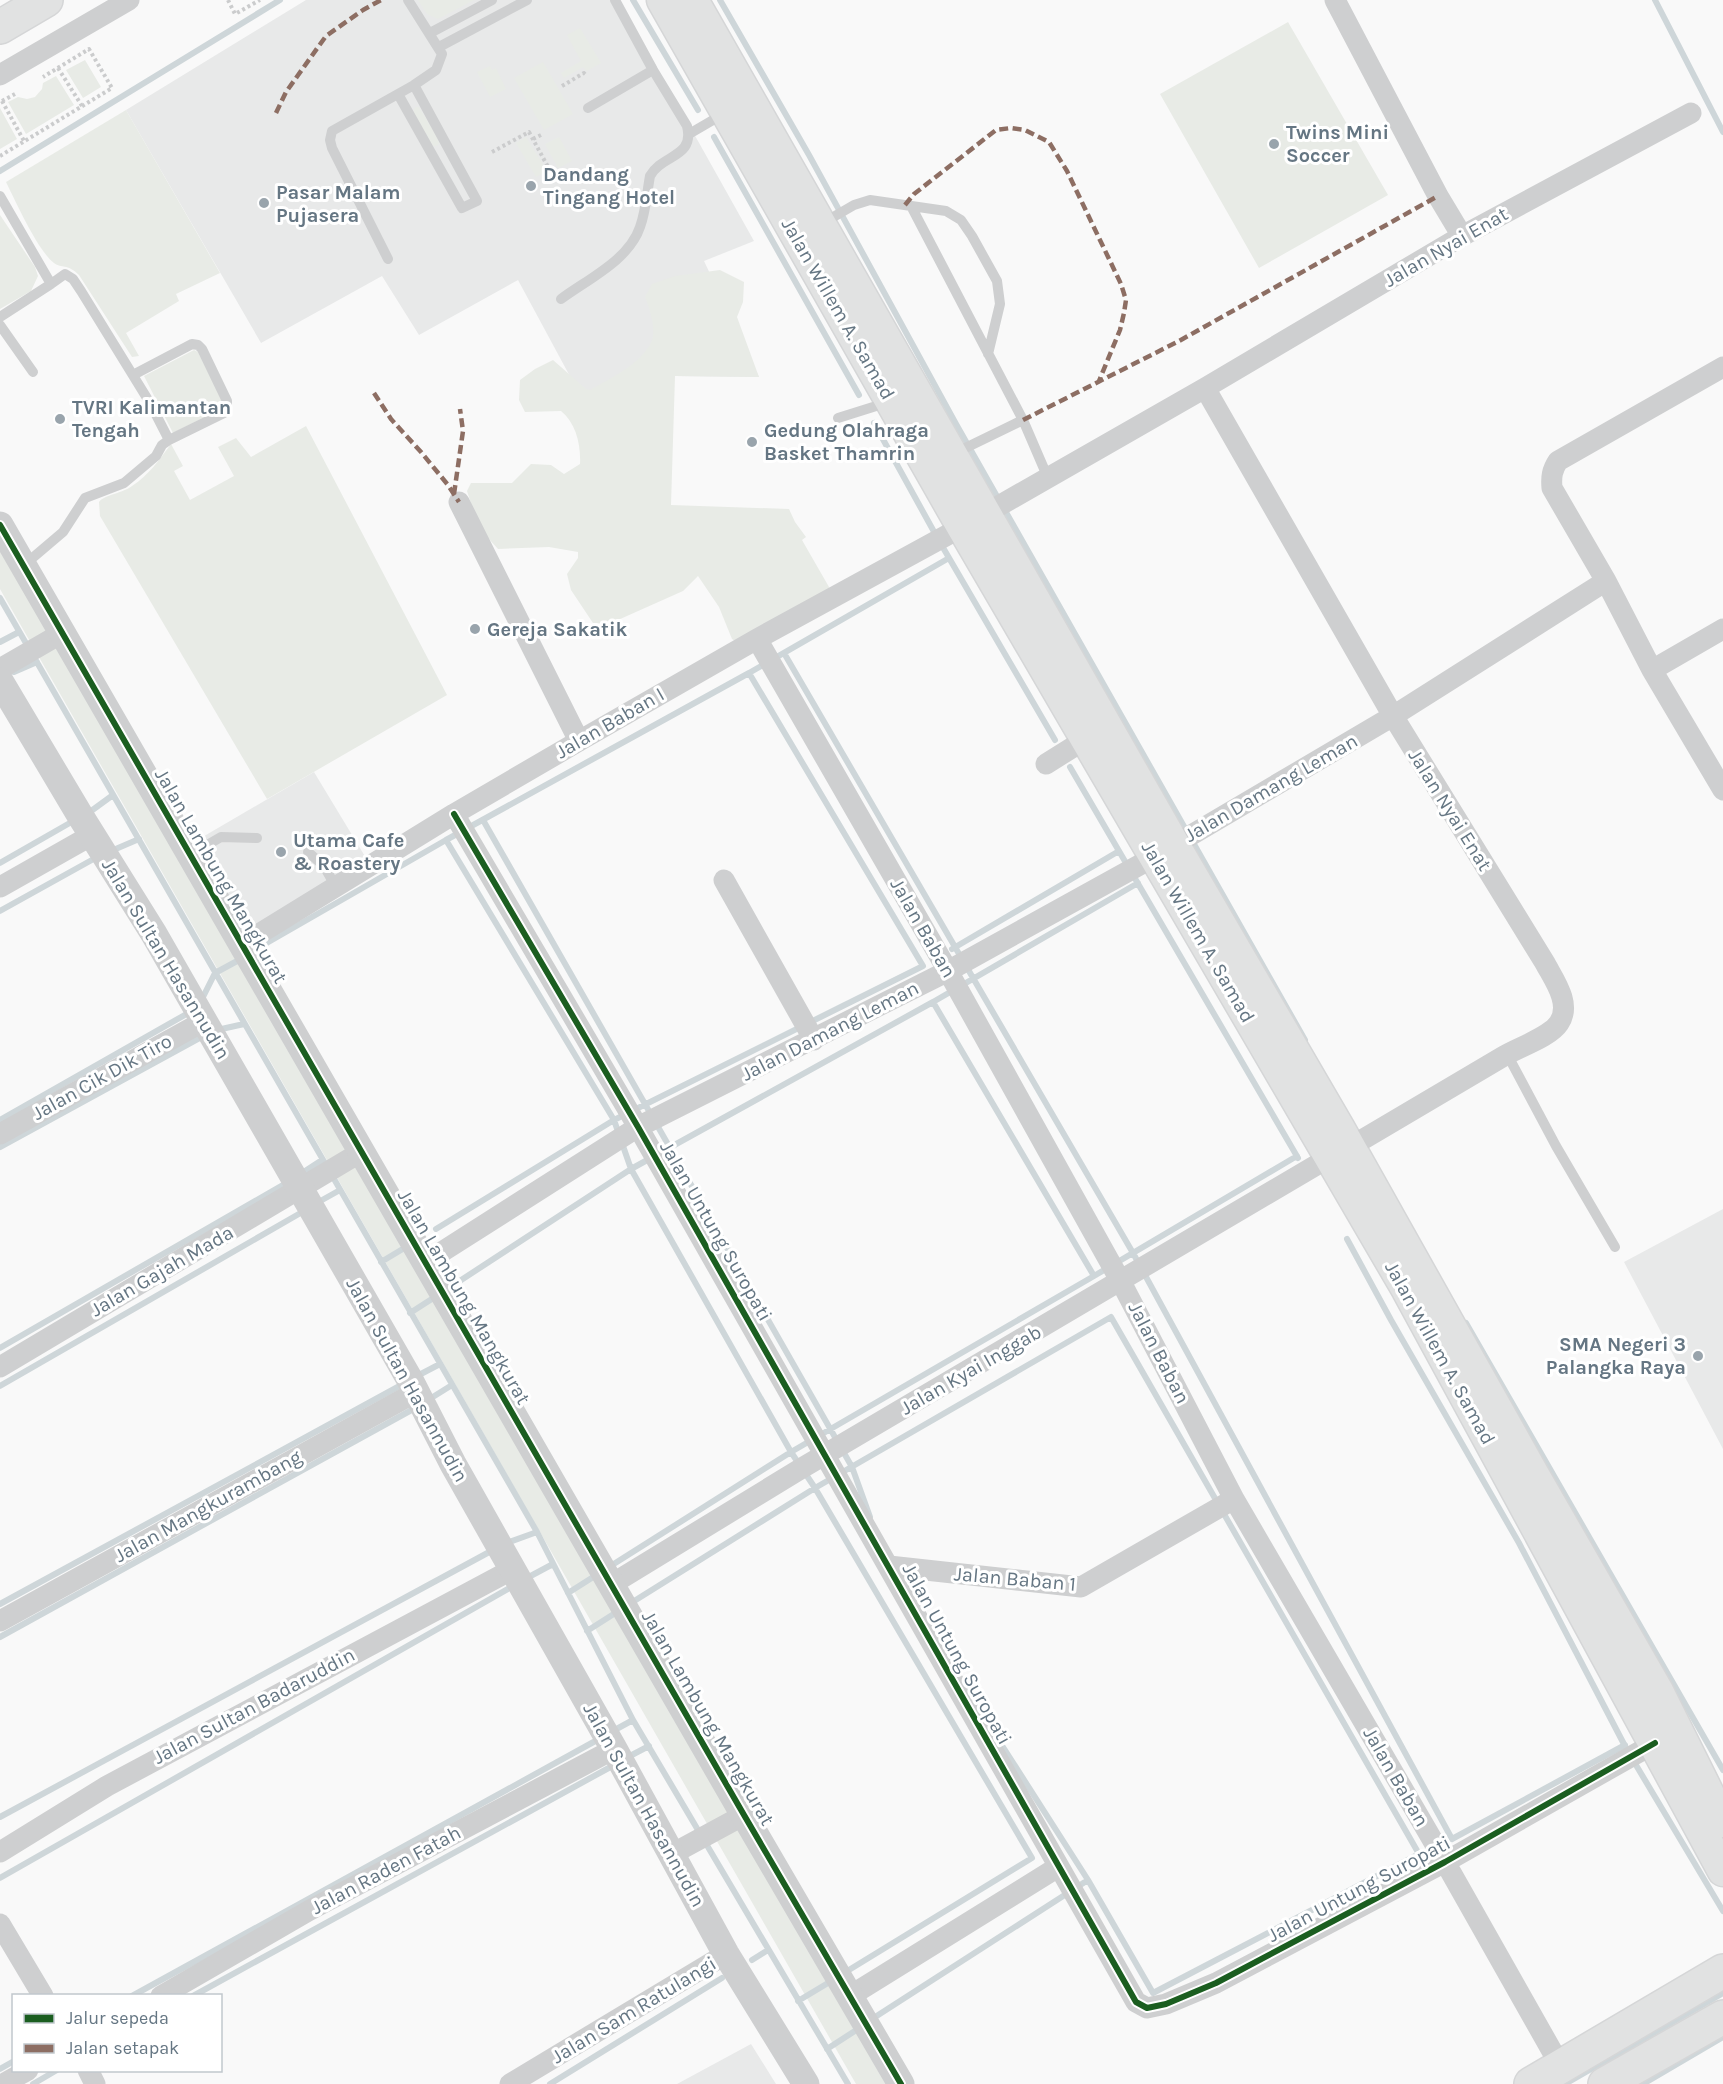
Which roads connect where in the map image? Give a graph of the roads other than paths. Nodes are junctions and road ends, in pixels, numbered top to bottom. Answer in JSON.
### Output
{"nodes":[{"id":1,"x":46,"y":0,"type":"edge"},
{"id":2,"x":129,"y":0,"type":"edge"},
{"id":3,"x":408,"y":0,"type":"edge"},
{"id":4,"x":492,"y":0,"type":"edge"},
{"id":5,"x":527,"y":0,"type":"edge"},
{"id":6,"x":615,"y":0,"type":"edge"},
{"id":7,"x":662,"y":0,"type":"edge"},
{"id":8,"x":693,"y":0,"type":"edge"},
{"id":9,"x":1335,"y":0,"type":"edge"},
{"id":10,"x":0,"y":27,"type":"edge"},
{"id":11,"x":430,"y":33,"type":"junction"},
{"id":12,"x":439,"y":47,"type":"junction"},
{"id":13,"x":653,"y":70,"type":"junction"},
{"id":14,"x":0,"y":75,"type":"edge"},
{"id":15,"x":414,"y":85,"type":"junction"},
{"id":16,"x":398,"y":94,"type":"junction"},
{"id":17,"x":588,"y":108,"type":"dead end"},
{"id":18,"x":726,"y":112,"type":"junction"},
{"id":19,"x":1691,"y":113,"type":"dead end"},
{"id":20,"x":689,"y":134,"type":"junction"},
{"id":21,"x":448,"y":147,"type":"junction"},
{"id":22,"x":432,"y":155,"type":"junction"},
{"id":23,"x":464,"y":177,"type":"junction"},
{"id":24,"x":449,"y":186,"type":"junction"},
{"id":25,"x":0,"y":196,"type":"edge"},
{"id":26,"x":911,"y":206,"type":"junction"},
{"id":27,"x":820,"y":224,"type":"junction"},
{"id":28,"x":1462,"y":236,"type":"junction"},
{"id":29,"x":388,"y":259,"type":"dead end"},
{"id":30,"x":51,"y":284,"type":"junction"},
{"id":31,"x":561,"y":299,"type":"dead end"},
{"id":32,"x":0,"y":317,"type":"edge"},
{"id":33,"x":0,"y":326,"type":"edge"},
{"id":34,"x":988,"y":354,"type":"junction"},
{"id":35,"x":1723,"y":367,"type":"edge"},
{"id":36,"x":33,"y":372,"type":"dead end"},
{"id":37,"x":133,"y":375,"type":"junction"},
{"id":38,"x":1205,"y":388,"type":"junction"},
{"id":39,"x":891,"y":402,"type":"junction"},
{"id":40,"x":838,"y":418,"type":"dead end"},
{"id":41,"x":1023,"y":420,"type":"junction"},
{"id":42,"x":169,"y":440,"type":"junction"},
{"id":43,"x":951,"y":455,"type":"junction"},
{"id":44,"x":1048,"y":478,"type":"junction"},
{"id":45,"x":459,"y":502,"type":"dead end"},
{"id":46,"x":974,"y":520,"type":"junction"},
{"id":47,"x":0,"y":525,"type":"edge"},
{"id":48,"x":23,"y":566,"type":"junction"},
{"id":49,"x":1606,"y":580,"type":"junction"},
{"id":50,"x":1723,"y":629,"type":"edge"},
{"id":51,"x":62,"y":633,"type":"junction"},
{"id":52,"x":757,"y":639,"type":"junction"},
{"id":53,"x":0,"y":669,"type":"edge"},
{"id":54,"x":1652,"y":670,"type":"junction"},
{"id":55,"x":0,"y":681,"type":"edge"},
{"id":56,"x":1393,"y":716,"type":"junction"},
{"id":57,"x":1086,"y":739,"type":"junction"},
{"id":58,"x":579,"y":741,"type":"junction"},
{"id":59,"x":1046,"y":764,"type":"dead end"},
{"id":60,"x":1723,"y":790,"type":"edge"},
{"id":61,"x":454,"y":814,"type":"junction"},
{"id":62,"x":92,"y":835,"type":"junction"},
{"id":63,"x":257,"y":838,"type":"dead end"},
{"id":64,"x":1164,"y":851,"type":"junction"},
{"id":65,"x":308,"y":852,"type":"dead end"},
{"id":66,"x":190,"y":855,"type":"junction"},
{"id":67,"x":724,"y":880,"type":"dead end"},
{"id":68,"x":0,"y":886,"type":"edge"},
{"id":69,"x":336,"y":887,"type":"junction"},
{"id":70,"x":242,"y":945,"type":"junction"},
{"id":71,"x":943,"y":961,"type":"junction"},
{"id":72,"x":204,"y":1021,"type":"junction"},
{"id":73,"x":814,"y":1040,"type":"junction"},
{"id":74,"x":1508,"y":1054,"type":"junction"},
{"id":75,"x":638,"y":1126,"type":"junction"},
{"id":76,"x":0,"y":1134,"type":"edge"},
{"id":77,"x":361,"y":1152,"type":"junction"},
{"id":78,"x":1340,"y":1152,"type":"junction"},
{"id":79,"x":300,"y":1190,"type":"junction"},
{"id":80,"x":1615,"y":1247,"type":"dead end"},
{"id":81,"x":426,"y":1262,"type":"junction"},
{"id":82,"x":1121,"y":1281,"type":"junction"},
{"id":83,"x":0,"y":1367,"type":"edge"},
{"id":84,"x":416,"y":1392,"type":"junction"},
{"id":85,"x":825,"y":1455,"type":"junction"},
{"id":86,"x":1522,"y":1478,"type":"junction"},
{"id":87,"x":1234,"y":1499,"type":"junction"},
{"id":88,"x":889,"y":1566,"type":"junction"},
{"id":89,"x":513,"y":1569,"type":"junction"},
{"id":90,"x":612,"y":1584,"type":"junction"},
{"id":91,"x":0,"y":1621,"type":"edge"},
{"id":92,"x":1655,"y":1743,"type":"junction"},
{"id":93,"x":614,"y":1749,"type":"junction"},
{"id":94,"x":735,"y":1820,"type":"junction"},
{"id":95,"x":1723,"y":1822,"type":"edge"},
{"id":96,"x":0,"y":1852,"type":"edge"},
{"id":97,"x":672,"y":1854,"type":"junction"},
{"id":98,"x":1445,"y":1862,"type":"junction"},
{"id":99,"x":1058,"y":1866,"type":"junction"},
{"id":100,"x":1723,"y":1870,"type":"edge"},
{"id":101,"x":0,"y":1924,"type":"edge"},
{"id":102,"x":726,"y":1954,"type":"junction"},
{"id":103,"x":1723,"y":1971,"type":"edge"},
{"id":104,"x":42,"y":1994,"type":"edge"},
{"id":105,"x":163,"y":1994,"type":"edge"},
{"id":106,"x":850,"y":1996,"type":"junction"},
{"id":107,"x":1723,"y":2017,"type":"edge"},
{"id":108,"x":1561,"y":2067,"type":"junction"},
{"id":109,"x":24,"y":2072,"type":"edge"},
{"id":110,"x":3,"y":2084,"type":"edge"},
{"id":111,"x":510,"y":2084,"type":"edge"},
{"id":112,"x":806,"y":2084,"type":"edge"},
{"id":113,"x":902,"y":2084,"type":"edge"},
{"id":114,"x":1532,"y":2084,"type":"edge"},
{"id":115,"x":1605,"y":2084,"type":"edge"}],
"edges":[{"from":1,"to":10,"type":"main road"},
{"from":2,"to":14,"type":"street"},
{"from":3,"to":11,"type":"lane"},
{"from":4,"to":11,"type":"lane"},
{"from":5,"to":12,"type":"lane"},
{"from":6,"to":13,"type":"lane"},
{"from":7,"to":18,"type":"main road","name":"Jalan Willem A. Samad"},
{"from":8,"to":27,"type":"main road","name":"Jalan Willem A. Samad"},
{"from":9,"to":28,"type":"street"},
{"from":11,"to":12,"type":"lane"},
{"from":12,"to":15,"type":"lane"},
{"from":13,"to":17,"type":"lane"},
{"from":13,"to":20,"type":"lane"},
{"from":15,"to":16,"type":"lane"},
{"from":15,"to":21,"type":"lane"},
{"from":16,"to":22,"type":"lane"},
{"from":16,"to":29,"type":"lane"},
{"from":18,"to":20,"type":"lane"},
{"from":18,"to":39,"type":"main road","name":"Jalan Willem A. Samad"},
{"from":19,"to":28,"type":"street","name":"Jalan Nyai Enat"},
{"from":20,"to":31,"type":"lane"},
{"from":21,"to":22,"type":"lane"},
{"from":21,"to":23,"type":"lane"},
{"from":22,"to":24,"type":"lane"},
{"from":23,"to":24,"type":"lane"},
{"from":23,"to":24,"type":"lane"},
{"from":25,"to":30,"type":"lane"},
{"from":26,"to":27,"type":"lane"},
{"from":26,"to":34,"type":"lane"},
{"from":26,"to":34,"type":"lane"},
{"from":27,"to":43,"type":"main road","name":"Jalan Willem A. Samad"},
{"from":28,"to":38,"type":"street","name":"Jalan Nyai Enat"},
{"from":30,"to":32,"type":"lane"},
{"from":30,"to":37,"type":"lane"},
{"from":33,"to":36,"type":"lane"},
{"from":34,"to":41,"type":"lane"},
{"from":35,"to":49,"type":"street"},
{"from":37,"to":42,"type":"lane"},
{"from":37,"to":42,"type":"lane"},
{"from":38,"to":44,"type":"street","name":"Jalan Nyai Enat"},
{"from":38,"to":56,"type":"street","name":"Jalan Nyai Enat"},
{"from":39,"to":40,"type":"lane"},
{"from":39,"to":46,"type":"main road","name":"Jalan Willem A. Samad"},
{"from":41,"to":43,"type":"lane"},
{"from":41,"to":44,"type":"lane"},
{"from":42,"to":48,"type":"lane"},
{"from":43,"to":46,"type":"main road","name":"Jalan Willem A. Samad"},
{"from":44,"to":46,"type":"street","name":"Jalan Nyai Enat"},
{"from":45,"to":58,"type":"street"},
{"from":46,"to":52,"type":"street","name":"Jalan Baban I"},
{"from":46,"to":57,"type":"main road","name":"Jalan Willem A. Samad"},
{"from":46,"to":64,"type":"main road","name":"Jalan Willem A. Samad"},
{"from":47,"to":48,"type":"street","name":"Jalan Lambung Mangkurat"},
{"from":48,"to":51,"type":"street","name":"Jalan Lambung Mangkurat"},
{"from":49,"to":54,"type":"street"},
{"from":49,"to":56,"type":"street","name":"Jalan Damang Leman"},
{"from":50,"to":54,"type":"street"},
{"from":51,"to":53,"type":"street"},
{"from":51,"to":66,"type":"street","name":"Jalan Lambung Mangkurat"},
{"from":52,"to":58,"type":"street","name":"Jalan Baban I"},
{"from":52,"to":71,"type":"street","name":"Jalan Baban"},
{"from":54,"to":60,"type":"street"},
{"from":55,"to":62,"type":"street","name":"Jalan Sultan Hasannudin"},
{"from":56,"to":64,"type":"street","name":"Jalan Damang Leman"},
{"from":56,"to":74,"type":"street","name":"Jalan Nyai Enat"},
{"from":57,"to":59,"type":"street"},
{"from":57,"to":64,"type":"main road","name":"Jalan Willem A. Samad"},
{"from":58,"to":61,"type":"street","name":"Jalan Baban I"},
{"from":61,"to":69,"type":"street","name":"Jalan Baban I"},
{"from":61,"to":75,"type":"street","name":"Jalan Untung Suropati"},
{"from":62,"to":68,"type":"street"},
{"from":62,"to":72,"type":"street","name":"Jalan Sultan Hasannudin"},
{"from":63,"to":66,"type":"lane"},
{"from":64,"to":71,"type":"street","name":"Jalan Damang Leman"},
{"from":64,"to":78,"type":"main road","name":"Jalan Willem A. Samad"},
{"from":65,"to":69,"type":"lane"},
{"from":66,"to":70,"type":"street","name":"Jalan Lambung Mangkurat"},
{"from":67,"to":73,"type":"street"},
{"from":69,"to":70,"type":"street","name":"Jalan Baban I"},
{"from":70,"to":77,"type":"street","name":"Jalan Lambung Mangkurat"},
{"from":71,"to":73,"type":"street","name":"Jalan Damang Leman"},
{"from":71,"to":82,"type":"street","name":"Jalan Baban"},
{"from":72,"to":76,"type":"street","name":"Jalan Cik Dik Tiro"},
{"from":72,"to":79,"type":"street","name":"Jalan Sultan Hasannudin"},
{"from":73,"to":75,"type":"street","name":"Jalan Damang Leman"},
{"from":74,"to":78,"type":"street","name":"Jalan Nyai Enat"},
{"from":74,"to":80,"type":"lane"},
{"from":75,"to":81,"type":"street","name":"Jalan Damang Leman"},
{"from":75,"to":85,"type":"street","name":"Jalan Untung Suropati"},
{"from":77,"to":79,"type":"street","name":"Jalan Gajah Mada"},
{"from":77,"to":81,"type":"street","name":"Jalan Lambung Mangkurat"},
{"from":78,"to":82,"type":"street","name":"Jalan Kyai Inggab"},
{"from":78,"to":86,"type":"main road","name":"Jalan Willem A. Samad"},
{"from":79,"to":83,"type":"street","name":"Jalan Gajah Mada"},
{"from":79,"to":84,"type":"street","name":"Jalan Sultan Hasannudin"},
{"from":81,"to":90,"type":"street","name":"Jalan Lambung Mangkurat"},
{"from":82,"to":85,"type":"street","name":"Jalan Kyai Inggab"},
{"from":82,"to":87,"type":"street","name":"Jalan Baban"},
{"from":84,"to":89,"type":"street","name":"Jalan Sultan Hasannudin"},
{"from":84,"to":91,"type":"street","name":"Jalan Mangkurambang"},
{"from":85,"to":88,"type":"street","name":"Jalan Untung Suropati"},
{"from":85,"to":90,"type":"street","name":"Jalan Kyai Inggab"},
{"from":86,"to":92,"type":"main road","name":"Jalan Willem A. Samad"},
{"from":86,"to":95,"type":"main road","name":"Jalan Willem A. Samad"},
{"from":87,"to":88,"type":"street","name":"Jalan Baban 1"},
{"from":87,"to":98,"type":"street","name":"Jalan Baban"},
{"from":88,"to":99,"type":"street","name":"Jalan Untung Suropati"},
{"from":89,"to":93,"type":"street","name":"Jalan Sultan Hasannudin"},
{"from":89,"to":96,"type":"street","name":"Jalan Sultan Badaruddin"},
{"from":90,"to":94,"type":"street","name":"Jalan Lambung Mangkurat"},
{"from":92,"to":98,"type":"street","name":"Jalan Untung Suropati"},
{"from":92,"to":100,"type":"main road","name":"Jalan Willem A. Samad"},
{"from":93,"to":97,"type":"street","name":"Jalan Sultan Hasannudin"},
{"from":93,"to":105,"type":"street","name":"Jalan Raden Fatah"},
{"from":94,"to":97,"type":"street"},
{"from":94,"to":106,"type":"street","name":"Jalan Lambung Mangkurat"},
{"from":97,"to":102,"type":"street","name":"Jalan Sultan Hasannudin"},
{"from":98,"to":99,"type":"street","name":"Jalan Untung Suropati"},
{"from":98,"to":108,"type":"street","name":"Jalan Baban"},
{"from":99,"to":106,"type":"street"},
{"from":101,"to":104,"type":"street"},
{"from":102,"to":111,"type":"street","name":"Jalan Sam Ratulangi"},
{"from":102,"to":112,"type":"street","name":"Jalan Sultan Hasannudin"},
{"from":103,"to":108,"type":"main road"},
{"from":106,"to":113,"type":"street","name":"Jalan Lambung Mangkurat"},
{"from":107,"to":115,"type":"main road"},
{"from":108,"to":114,"type":"main road"},
{"from":109,"to":110,"type":"street"}]}
